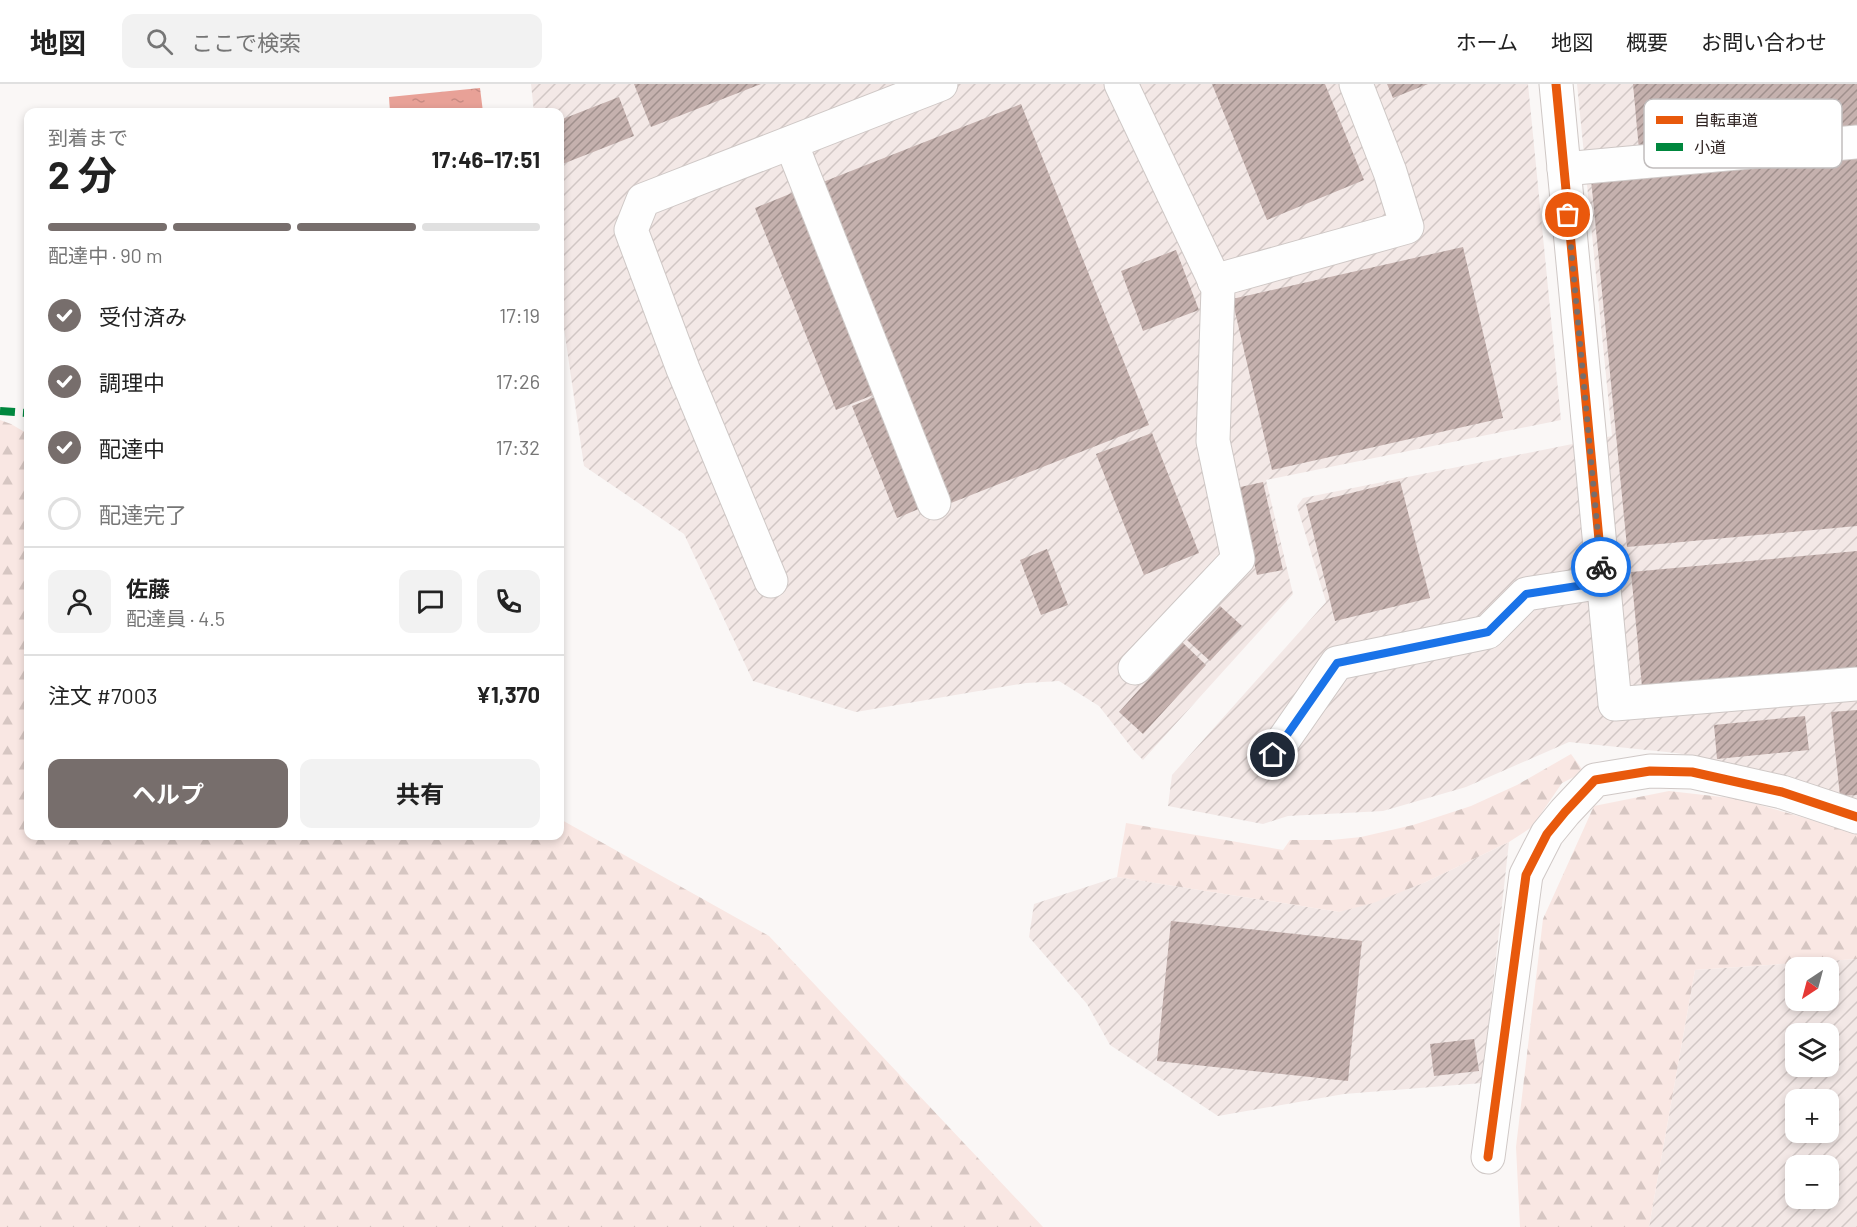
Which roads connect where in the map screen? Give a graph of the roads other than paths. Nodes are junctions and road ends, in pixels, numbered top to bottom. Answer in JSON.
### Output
{"nodes":[{"id":1,"x":940,"y":84,"type":"edge"},
{"id":2,"x":1121,"y":84,"type":"edge"},
{"id":3,"x":1356,"y":84,"type":"edge"},
{"id":4,"x":1556,"y":84,"type":"edge"},
{"id":5,"x":1857,"y":142,"type":"edge"},
{"id":6,"x":791,"y":143,"type":"junction"},
{"id":7,"x":1842,"y":143,"type":"edge"},
{"id":8,"x":1644,"y":162,"type":"edge"},
{"id":9,"x":1564,"y":169,"type":"junction"},
{"id":10,"x":1214,"y":280,"type":"junction"},
{"id":11,"x":934,"y":502,"type":"dead end"},
{"id":12,"x":771,"y":581,"type":"dead end"},
{"id":13,"x":1603,"y":582,"type":"junction"},
{"id":14,"x":1135,"y":668,"type":"dead end"},
{"id":15,"x":1857,"y":684,"type":"edge"},
{"id":16,"x":1273,"y":755,"type":"dead end"},
{"id":17,"x":1857,"y":817,"type":"edge"},
{"id":18,"x":1488,"y":1156,"type":"dead end"}],
"edges":[{"from":1,"to":6,"type":"street"},
{"from":2,"to":10,"type":"street"},
{"from":3,"to":10,"type":"street"},
{"from":4,"to":9,"type":"street"},
{"from":5,"to":7,"type":"street"},
{"from":6,"to":11,"type":"street"},
{"from":6,"to":12,"type":"street"},
{"from":8,"to":9,"type":"street"},
{"from":9,"to":13,"type":"street"},
{"from":10,"to":14,"type":"street"},
{"from":13,"to":15,"type":"street"},
{"from":13,"to":16,"type":"street"},
{"from":17,"to":18,"type":"street"}]}
